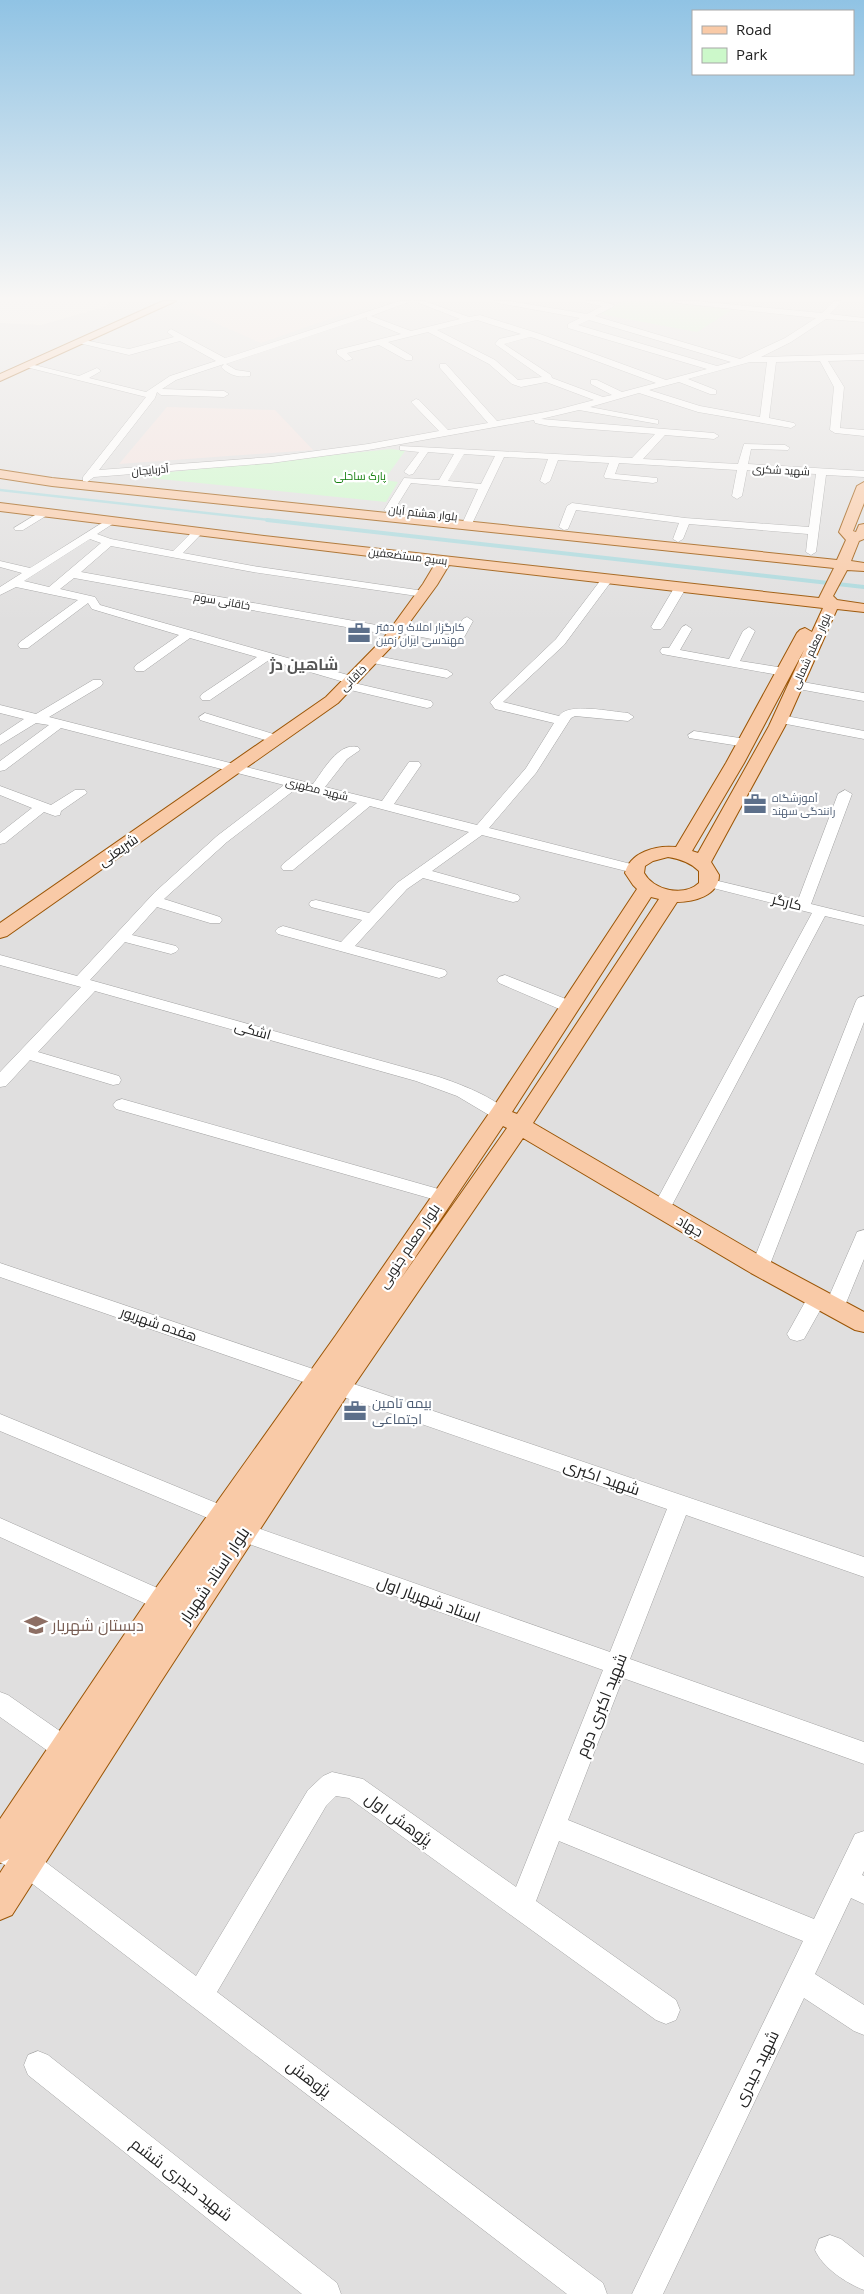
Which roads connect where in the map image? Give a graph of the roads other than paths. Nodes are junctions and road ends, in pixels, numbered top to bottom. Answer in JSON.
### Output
{"nodes":[{"id":1,"x":145,"y":408,"type":"edge"},
{"id":2,"x":422,"y":408,"type":"edge"},
{"id":3,"x":480,"y":408,"type":"edge"},
{"id":4,"x":572,"y":408,"type":"edge"},
{"id":5,"x":581,"y":408,"type":"edge"},
{"id":6,"x":695,"y":408,"type":"edge"},
{"id":7,"x":766,"y":408,"type":"edge"},
{"id":8,"x":837,"y":408,"type":"edge"},
{"id":9,"x":531,"y":417,"type":"junction"},
{"id":10,"x":764,"y":420,"type":"junction"},
{"id":11,"x":494,"y":424,"type":"junction"},
{"id":12,"x":791,"y":425,"type":"dead end"},
{"id":13,"x":661,"y":428,"type":"junction"},
{"id":14,"x":835,"y":430,"type":"junction"},
{"id":15,"x":446,"y":433,"type":"junction"},
{"id":16,"x":864,"y":433,"type":"edge"},
{"id":17,"x":714,"y":436,"type":"dead end"},
{"id":18,"x":833,"y":444,"type":"dead end"},
{"id":19,"x":368,"y":447,"type":"junction"},
{"id":20,"x":785,"y":448,"type":"dead end"},
{"id":21,"x":426,"y":449,"type":"junction"},
{"id":22,"x":461,"y":451,"type":"junction"},
{"id":23,"x":502,"y":453,"type":"junction"},
{"id":24,"x":554,"y":456,"type":"junction"},
{"id":25,"x":615,"y":460,"type":"junction"},
{"id":26,"x":635,"y":461,"type":"junction"},
{"id":27,"x":0,"y":467,"type":"edge"},
{"id":28,"x":744,"y":468,"type":"junction"},
{"id":29,"x":409,"y":472,"type":"dead end"},
{"id":30,"x":821,"y":472,"type":"junction"},
{"id":31,"x":0,"y":474,"type":"edge"},
{"id":32,"x":864,"y":474,"type":"edge"},
{"id":33,"x":87,"y":479,"type":"junction"},
{"id":34,"x":653,"y":480,"type":"dead end"},
{"id":35,"x":545,"y":481,"type":"dead end"},
{"id":36,"x":442,"y":483,"type":"junction"},
{"id":37,"x":864,"y":486,"type":"edge"},
{"id":38,"x":486,"y":488,"type":"junction"},
{"id":39,"x":737,"y":496,"type":"dead end"},
{"id":40,"x":290,"y":502,"type":"junction"},
{"id":41,"x":0,"y":507,"type":"edge"},
{"id":42,"x":389,"y":510,"type":"junction"},
{"id":43,"x":44,"y":512,"type":"junction"},
{"id":44,"x":684,"y":520,"type":"junction"},
{"id":45,"x":110,"y":521,"type":"junction"},
{"id":46,"x":470,"y":521,"type":"junction"},
{"id":47,"x":564,"y":527,"type":"junction"},
{"id":48,"x":19,"y":528,"type":"dead end"},
{"id":49,"x":864,"y":528,"type":"edge"},
{"id":50,"x":814,"y":531,"type":"junction"},
{"id":51,"x":198,"y":532,"type":"junction"},
{"id":52,"x":89,"y":535,"type":"junction"},
{"id":53,"x":678,"y":539,"type":"junction"},
{"id":54,"x":853,"y":539,"type":"junction"},
{"id":55,"x":109,"y":542,"type":"junction"},
{"id":56,"x":811,"y":552,"type":"junction"},
{"id":57,"x":176,"y":554,"type":"junction"},
{"id":58,"x":864,"y":558,"type":"edge"},
{"id":59,"x":444,"y":561,"type":"junction"},
{"id":60,"x":0,"y":564,"type":"edge"},
{"id":61,"x":843,"y":564,"type":"junction"},
{"id":62,"x":864,"y":567,"type":"edge"},
{"id":63,"x":32,"y":572,"type":"junction"},
{"id":64,"x":72,"y":574,"type":"junction"},
{"id":65,"x":607,"y":579,"type":"junction"},
{"id":66,"x":15,"y":583,"type":"junction"},
{"id":67,"x":680,"y":588,"type":"junction"},
{"id":68,"x":52,"y":590,"type":"junction"},
{"id":69,"x":0,"y":592,"type":"edge"},
{"id":70,"x":424,"y":594,"type":"junction"},
{"id":71,"x":88,"y":598,"type":"junction"},
{"id":72,"x":822,"y":602,"type":"junction"},
{"id":73,"x":864,"y":608,"type":"edge"},
{"id":74,"x":467,"y":620,"type":"dead end"},
{"id":75,"x":657,"y":628,"type":"dead end"},
{"id":76,"x":686,"y":629,"type":"dead end"},
{"id":77,"x":397,"y":630,"type":"junction"},
{"id":78,"x":749,"y":631,"type":"dead end"},
{"id":79,"x":191,"y":633,"type":"junction"},
{"id":80,"x":24,"y":645,"type":"dead end"},
{"id":81,"x":266,"y":656,"type":"junction"},
{"id":82,"x":372,"y":659,"type":"junction"},
{"id":83,"x":733,"y":663,"type":"junction"},
{"id":84,"x":140,"y":668,"type":"dead end"},
{"id":85,"x":793,"y":668,"type":"junction"},
{"id":86,"x":447,"y":674,"type":"dead end"},
{"id":87,"x":98,"y":683,"type":"dead end"},
{"id":88,"x":349,"y":683,"type":"junction"},
{"id":89,"x":797,"y":685,"type":"junction"},
{"id":90,"x":206,"y":697,"type":"dead end"},
{"id":91,"x":864,"y":697,"type":"edge"},
{"id":92,"x":427,"y":704,"type":"dead end"},
{"id":93,"x":0,"y":709,"type":"edge"},
{"id":94,"x":205,"y":717,"type":"dead end"},
{"id":95,"x":628,"y":717,"type":"dead end"},
{"id":96,"x":35,"y":718,"type":"junction"},
{"id":97,"x":781,"y":719,"type":"junction"},
{"id":98,"x":562,"y":721,"type":"junction"},
{"id":99,"x":59,"y":724,"type":"junction"},
{"id":100,"x":694,"y":735,"type":"dead end"},
{"id":101,"x":864,"y":735,"type":"edge"},
{"id":102,"x":278,"y":740,"type":"junction"},
{"id":103,"x":0,"y":741,"type":"edge"},
{"id":104,"x":746,"y":743,"type":"junction"},
{"id":105,"x":354,"y":750,"type":"dead end"},
{"id":106,"x":414,"y":765,"type":"dead end"},
{"id":107,"x":0,"y":767,"type":"edge"},
{"id":108,"x":236,"y":769,"type":"junction"},
{"id":109,"x":294,"y":784,"type":"junction"},
{"id":110,"x":316,"y":789,"type":"junction"},
{"id":111,"x":0,"y":790,"type":"edge"},
{"id":112,"x":80,"y":793,"type":"dead end"},
{"id":113,"x":845,"y":794,"type":"dead end"},
{"id":114,"x":367,"y":802,"type":"junction"},
{"id":115,"x":386,"y":806,"type":"junction"},
{"id":116,"x":50,"y":810,"type":"junction"},
{"id":117,"x":480,"y":830,"type":"junction"},
{"id":118,"x":0,"y":840,"type":"edge"},
{"id":119,"x":681,"y":854,"type":"junction"},
{"id":120,"x":702,"y":862,"type":"junction"},
{"id":121,"x":288,"y":867,"type":"dead end"},
{"id":122,"x":634,"y":869,"type":"junction"},
{"id":123,"x":421,"y":873,"type":"junction"},
{"id":124,"x":710,"y":883,"type":"junction"},
{"id":125,"x":647,"y":889,"type":"junction"},
{"id":126,"x":671,"y":896,"type":"junction"},
{"id":127,"x":513,"y":898,"type":"dead end"},
{"id":128,"x":155,"y":901,"type":"junction"},
{"id":129,"x":316,"y":904,"type":"dead end"},
{"id":130,"x":803,"y":906,"type":"junction"},
{"id":131,"x":821,"y":910,"type":"junction"},
{"id":132,"x":373,"y":918,"type":"junction"},
{"id":133,"x":215,"y":920,"type":"dead end"},
{"id":134,"x":864,"y":921,"type":"edge"},
{"id":135,"x":283,"y":931,"type":"dead end"},
{"id":136,"x":0,"y":932,"type":"edge"},
{"id":137,"x":122,"y":937,"type":"junction"},
{"id":138,"x":345,"y":947,"type":"junction"},
{"id":139,"x":171,"y":949,"type":"dead end"},
{"id":140,"x":0,"y":960,"type":"edge"},
{"id":141,"x":439,"y":973,"type":"dead end"},
{"id":142,"x":505,"y":980,"type":"dead end"},
{"id":143,"x":86,"y":983,"type":"junction"},
{"id":144,"x":864,"y":1001,"type":"edge"},
{"id":145,"x":570,"y":1007,"type":"junction"},
{"id":146,"x":28,"y":1054,"type":"junction"},
{"id":147,"x":113,"y":1080,"type":"dead end"},
{"id":148,"x":0,"y":1082,"type":"edge"},
{"id":149,"x":122,"y":1105,"type":"dead end"},
{"id":150,"x":510,"y":1120,"type":"junction"},
{"id":151,"x":443,"y":1196,"type":"junction"},
{"id":152,"x":661,"y":1209,"type":"junction"},
{"id":153,"x":864,"y":1237,"type":"edge"},
{"id":154,"x":760,"y":1267,"type":"junction"},
{"id":155,"x":0,"y":1270,"type":"edge"},
{"id":156,"x":826,"y":1303,"type":"junction"},
{"id":157,"x":864,"y":1322,"type":"edge"},
{"id":158,"x":797,"y":1334,"type":"dead end"},
{"id":159,"x":329,"y":1383,"type":"junction"},
{"id":160,"x":0,"y":1422,"type":"edge"},
{"id":161,"x":680,"y":1504,"type":"junction"},
{"id":162,"x":233,"y":1523,"type":"junction"},
{"id":163,"x":0,"y":1527,"type":"edge"},
{"id":164,"x":864,"y":1567,"type":"edge"},
{"id":165,"x":163,"y":1601,"type":"junction"},
{"id":166,"x":616,"y":1665,"type":"junction"},
{"id":167,"x":0,"y":1703,"type":"edge"},
{"id":168,"x":65,"y":1749,"type":"junction"},
{"id":169,"x":864,"y":1754,"type":"edge"},
{"id":170,"x":90,"y":1764,"type":"junction"},
{"id":171,"x":553,"y":1826,"type":"junction"},
{"id":172,"x":864,"y":1843,"type":"edge"},
{"id":173,"x":0,"y":1847,"type":"edge"},
{"id":174,"x":26,"y":1863,"type":"junction"},
{"id":175,"x":855,"y":1886,"type":"edge"},
{"id":176,"x":0,"y":1904,"type":"edge"},
{"id":177,"x":521,"y":1906,"type":"junction"},
{"id":178,"x":820,"y":1935,"type":"junction"},
{"id":179,"x":798,"y":1979,"type":"junction"},
{"id":180,"x":200,"y":1994,"type":"junction"},
{"id":181,"x":666,"y":2010,"type":"dead end"},
{"id":182,"x":864,"y":2021,"type":"edge"},
{"id":183,"x":38,"y":2065,"type":"dead end"},
{"id":184,"x":830,"y":2250,"type":"dead end"},
{"id":185,"x":864,"y":2274,"type":"edge"},
{"id":186,"x":326,"y":2294,"type":"edge"},
{"id":187,"x":592,"y":2294,"type":"edge"},
{"id":188,"x":647,"y":2294,"type":"edge"}],
"edges":[{"from":1,"to":33,"type":"street"},
{"from":2,"to":15,"type":"street"},
{"from":3,"to":11,"type":"street"},
{"from":4,"to":9,"type":"street","name":"آذربایجان"},
{"from":5,"to":13,"type":"street"},
{"from":6,"to":10,"type":"street"},
{"from":7,"to":10,"type":"street"},
{"from":8,"to":14,"type":"street"},
{"from":9,"to":11,"type":"street","name":"آذربایجان"},
{"from":9,"to":13,"type":"street"},
{"from":10,"to":12,"type":"street"},
{"from":11,"to":15,"type":"street","name":"آذربایجان"},
{"from":13,"to":17,"type":"street"},
{"from":13,"to":26,"type":"street"},
{"from":14,"to":16,"type":"street"},
{"from":14,"to":18,"type":"street"},
{"from":15,"to":19,"type":"street","name":"آذربایجان"},
{"from":19,"to":21,"type":"street","name":"شهید شکری"},
{"from":19,"to":33,"type":"street","name":"آذربایجان"},
{"from":20,"to":28,"type":"street"},
{"from":21,"to":22,"type":"street","name":"شهید شکری"},
{"from":21,"to":29,"type":"street"},
{"from":22,"to":23,"type":"street","name":"شهید شکری"},
{"from":22,"to":36,"type":"street"},
{"from":23,"to":24,"type":"street","name":"شهید شکری"},
{"from":23,"to":38,"type":"street"},
{"from":24,"to":25,"type":"street","name":"شهید شکری"},
{"from":24,"to":35,"type":"street"},
{"from":25,"to":26,"type":"street","name":"شهید شکری"},
{"from":25,"to":34,"type":"street"},
{"from":26,"to":28,"type":"street","name":"شهید شکری"},
{"from":27,"to":33,"type":"main road","name":"بلوار هشتم آبان"},
{"from":28,"to":30,"type":"street","name":"شهید شکری"},
{"from":28,"to":39,"type":"street"},
{"from":30,"to":32,"type":"street","name":"شهید شکری"},
{"from":30,"to":50,"type":"street"},
{"from":31,"to":33,"type":"main road","name":"بلوار هشتم آبان"},
{"from":33,"to":40,"type":"main road","name":"بلوار هشتم آبان"},
{"from":36,"to":38,"type":"street"},
{"from":36,"to":42,"type":"street"},
{"from":37,"to":54,"type":"main road"},
{"from":38,"to":46,"type":"street"},
{"from":40,"to":42,"type":"main road","name":"بلوار هشتم آبان"},
{"from":40,"to":46,"type":"main road","name":"بلوار هشتم آبان"},
{"from":41,"to":43,"type":"main road","name":"بسیج مستضعفین"},
{"from":42,"to":46,"type":"main road","name":"بلوار هشتم آبان"},
{"from":43,"to":45,"type":"main road","name":"بسیج مستضعفین"},
{"from":43,"to":48,"type":"street"},
{"from":44,"to":47,"type":"street"},
{"from":44,"to":50,"type":"street"},
{"from":44,"to":53,"type":"street"},
{"from":45,"to":51,"type":"main road","name":"بسیج مستضعفین"},
{"from":45,"to":52,"type":"street"},
{"from":46,"to":47,"type":"main road","name":"بلوار هشتم آبان"},
{"from":46,"to":61,"type":"main road","name":"بلوار هشتم آبان"},
{"from":47,"to":53,"type":"main road","name":"بلوار هشتم آبان"},
{"from":49,"to":54,"type":"main road"},
{"from":50,"to":56,"type":"street"},
{"from":51,"to":57,"type":"street"},
{"from":51,"to":59,"type":"main road","name":"بسیج مستضعفین"},
{"from":52,"to":55,"type":"street"},
{"from":52,"to":63,"type":"street"},
{"from":53,"to":56,"type":"main road","name":"بلوار هشتم آبان"},
{"from":54,"to":61,"type":"main road","name":"بلوار معلم شمالی"},
{"from":55,"to":57,"type":"street"},
{"from":55,"to":64,"type":"street"},
{"from":56,"to":61,"type":"main road","name":"بلوار هشتم آبان"},
{"from":57,"to":70,"type":"street"},
{"from":58,"to":61,"type":"main road"},
{"from":59,"to":65,"type":"main road","name":"بسیج مستضعفین"},
{"from":59,"to":70,"type":"main road","name":"خاقانی"},
{"from":60,"to":63,"type":"street"},
{"from":61,"to":62,"type":"main road"},
{"from":61,"to":72,"type":"main road","name":"بلوار معلم شمالی"},
{"from":63,"to":66,"type":"street"},
{"from":64,"to":68,"type":"street"},
{"from":64,"to":77,"type":"street","name":"خاقانی سوم"},
{"from":65,"to":67,"type":"main road","name":"بسیج مستضعفین"},
{"from":65,"to":98,"type":"street"},
{"from":66,"to":68,"type":"street"},
{"from":66,"to":69,"type":"street"},
{"from":67,"to":72,"type":"main road","name":"بسیج مستضعفین"},
{"from":67,"to":75,"type":"street"},
{"from":68,"to":71,"type":"street"},
{"from":70,"to":77,"type":"main road","name":"خاقانی"},
{"from":71,"to":79,"type":"street"},
{"from":71,"to":80,"type":"street"},
{"from":72,"to":73,"type":"main road"},
{"from":72,"to":85,"type":"main road","name":"بلوار معلم شمالی"},
{"from":74,"to":77,"type":"street","name":"خاقانی سوم"},
{"from":76,"to":83,"type":"street"},
{"from":77,"to":82,"type":"main road","name":"خاقانی"},
{"from":78,"to":83,"type":"street"},
{"from":79,"to":81,"type":"street"},
{"from":79,"to":84,"type":"street"},
{"from":81,"to":88,"type":"street"},
{"from":81,"to":90,"type":"street"},
{"from":82,"to":86,"type":"street"},
{"from":82,"to":88,"type":"main road","name":"خاقانی"},
{"from":83,"to":85,"type":"street"},
{"from":85,"to":89,"type":"main road","name":"بلوار معلم شمالی"},
{"from":85,"to":104,"type":"main road","name":"بلوار معلم شمالی"},
{"from":87,"to":96,"type":"street"},
{"from":88,"to":92,"type":"street"},
{"from":88,"to":102,"type":"main road","name":"خاقانی"},
{"from":89,"to":91,"type":"street"},
{"from":89,"to":97,"type":"main road","name":"بلوار معلم شمالی"},
{"from":93,"to":96,"type":"street","name":"شهید مطهری"},
{"from":94,"to":102,"type":"street"},
{"from":95,"to":98,"type":"street"},
{"from":96,"to":99,"type":"street","name":"شهید مطهری"},
{"from":96,"to":103,"type":"street"},
{"from":97,"to":101,"type":"street"},
{"from":97,"to":120,"type":"main road","name":"بلوار معلم شمالی"},
{"from":98,"to":117,"type":"street"},
{"from":99,"to":107,"type":"street"},
{"from":99,"to":108,"type":"street","name":"شهید مطهری"},
{"from":100,"to":104,"type":"street"},
{"from":102,"to":108,"type":"main road","name":"خاقانی"},
{"from":104,"to":119,"type":"main road","name":"بلوار معلم شمالی"},
{"from":105,"to":110,"type":"street"},
{"from":106,"to":115,"type":"street"},
{"from":108,"to":109,"type":"street","name":"شهید مطهری"},
{"from":108,"to":136,"type":"main road","name":"شریعتی"},
{"from":109,"to":110,"type":"street","name":"شهید مطهری"},
{"from":109,"to":128,"type":"street"},
{"from":110,"to":114,"type":"street","name":"شهید مطهری"},
{"from":111,"to":116,"type":"street"},
{"from":112,"to":116,"type":"street"},
{"from":113,"to":130,"type":"street"},
{"from":114,"to":115,"type":"street","name":"شهید مطهری"},
{"from":114,"to":121,"type":"street"},
{"from":115,"to":117,"type":"street","name":"شهید مطهری"},
{"from":116,"to":118,"type":"street"},
{"from":117,"to":122,"type":"street","name":"شهید مطهری"},
{"from":117,"to":123,"type":"street"},
{"from":119,"to":120,"type":"main road"},
{"from":119,"to":122,"type":"main road"},
{"from":120,"to":124,"type":"main road"},
{"from":122,"to":125,"type":"main road"},
{"from":123,"to":127,"type":"street"},
{"from":123,"to":132,"type":"street"},
{"from":124,"to":126,"type":"main road"},
{"from":124,"to":130,"type":"street","name":"کارگر"},
{"from":125,"to":126,"type":"main road"},
{"from":125,"to":145,"type":"main road","name":"بلوار معلم جنوبی"},
{"from":126,"to":150,"type":"main road","name":"بلوار معلم جنوبی"},
{"from":128,"to":133,"type":"street"},
{"from":128,"to":137,"type":"street"},
{"from":129,"to":132,"type":"street"},
{"from":130,"to":131,"type":"street","name":"کارگر"},
{"from":131,"to":134,"type":"street","name":"کارگر"},
{"from":131,"to":152,"type":"street"},
{"from":132,"to":138,"type":"street"},
{"from":135,"to":138,"type":"street"},
{"from":137,"to":139,"type":"street"},
{"from":137,"to":143,"type":"street"},
{"from":138,"to":141,"type":"street"},
{"from":140,"to":143,"type":"street","name":"اشکی"},
{"from":142,"to":145,"type":"street"},
{"from":143,"to":146,"type":"street"},
{"from":143,"to":150,"type":"street","name":"اشکی"},
{"from":144,"to":154,"type":"street"},
{"from":145,"to":150,"type":"main road","name":"بلوار معلم جنوبی"},
{"from":146,"to":147,"type":"street"},
{"from":146,"to":148,"type":"street"},
{"from":149,"to":151,"type":"street"},
{"from":150,"to":151,"type":"main road","name":"بلوار معلم جنوبی"},
{"from":150,"to":152,"type":"main road","name":"جهاد"},
{"from":150,"to":159,"type":"main road","name":"بلوار معلم جنوبی"},
{"from":151,"to":159,"type":"main road","name":"بلوار معلم جنوبی"},
{"from":152,"to":154,"type":"main road","name":"جهاد"},
{"from":153,"to":156,"type":"street"},
{"from":154,"to":156,"type":"main road","name":"جهاد"},
{"from":155,"to":159,"type":"street","name":"هفده شهریور"},
{"from":156,"to":157,"type":"main road","name":"جهاد"},
{"from":156,"to":158,"type":"street"},
{"from":159,"to":161,"type":"street","name":"شهید اکبری"},
{"from":159,"to":162,"type":"main road","name":"بلوار استاد شهریار"},
{"from":160,"to":162,"type":"street","name":"استاد شهریار اول"},
{"from":161,"to":164,"type":"street","name":"شهید اکبری"},
{"from":161,"to":166,"type":"street","name":"شهید اکبری دوم"},
{"from":162,"to":165,"type":"main road","name":"بلوار استاد شهریار"},
{"from":162,"to":166,"type":"street","name":"استاد شهریار اول"},
{"from":162,"to":170,"type":"main road","name":"بلوار استاد شهریار"},
{"from":163,"to":165,"type":"street"},
{"from":165,"to":168,"type":"main road","name":"بلوار استاد شهریار"},
{"from":166,"to":169,"type":"street","name":"استاد شهریار اول"},
{"from":166,"to":171,"type":"street","name":"شهید اکبری دوم"},
{"from":167,"to":168,"type":"street"},
{"from":168,"to":170,"type":"street"},
{"from":168,"to":173,"type":"main road","name":"بلوار استاد شهریار"},
{"from":170,"to":174,"type":"main road","name":"بلوار استاد شهریار"},
{"from":171,"to":177,"type":"street","name":"شهید اکبری دوم"},
{"from":171,"to":178,"type":"street"},
{"from":172,"to":175,"type":"street","name":"شهید حیدری"},
{"from":173,"to":174,"type":"street","name":"بلوار استاد شهریار"},
{"from":174,"to":176,"type":"main road","name":"بلوار استاد شهریار"},
{"from":174,"to":180,"type":"street","name":"پژوهش"},
{"from":175,"to":178,"type":"street","name":"شهید حیدری"},
{"from":177,"to":180,"type":"street","name":"پژوهش اول"},
{"from":177,"to":181,"type":"street","name":"پژوهش اول"},
{"from":178,"to":179,"type":"street","name":"شهید حیدری"},
{"from":179,"to":182,"type":"street"},
{"from":179,"to":188,"type":"street","name":"شهید حیدری"},
{"from":180,"to":187,"type":"street","name":"پژوهش"},
{"from":183,"to":186,"type":"street","name":"شهید حیدری ششم"},
{"from":184,"to":185,"type":"street"}]}
